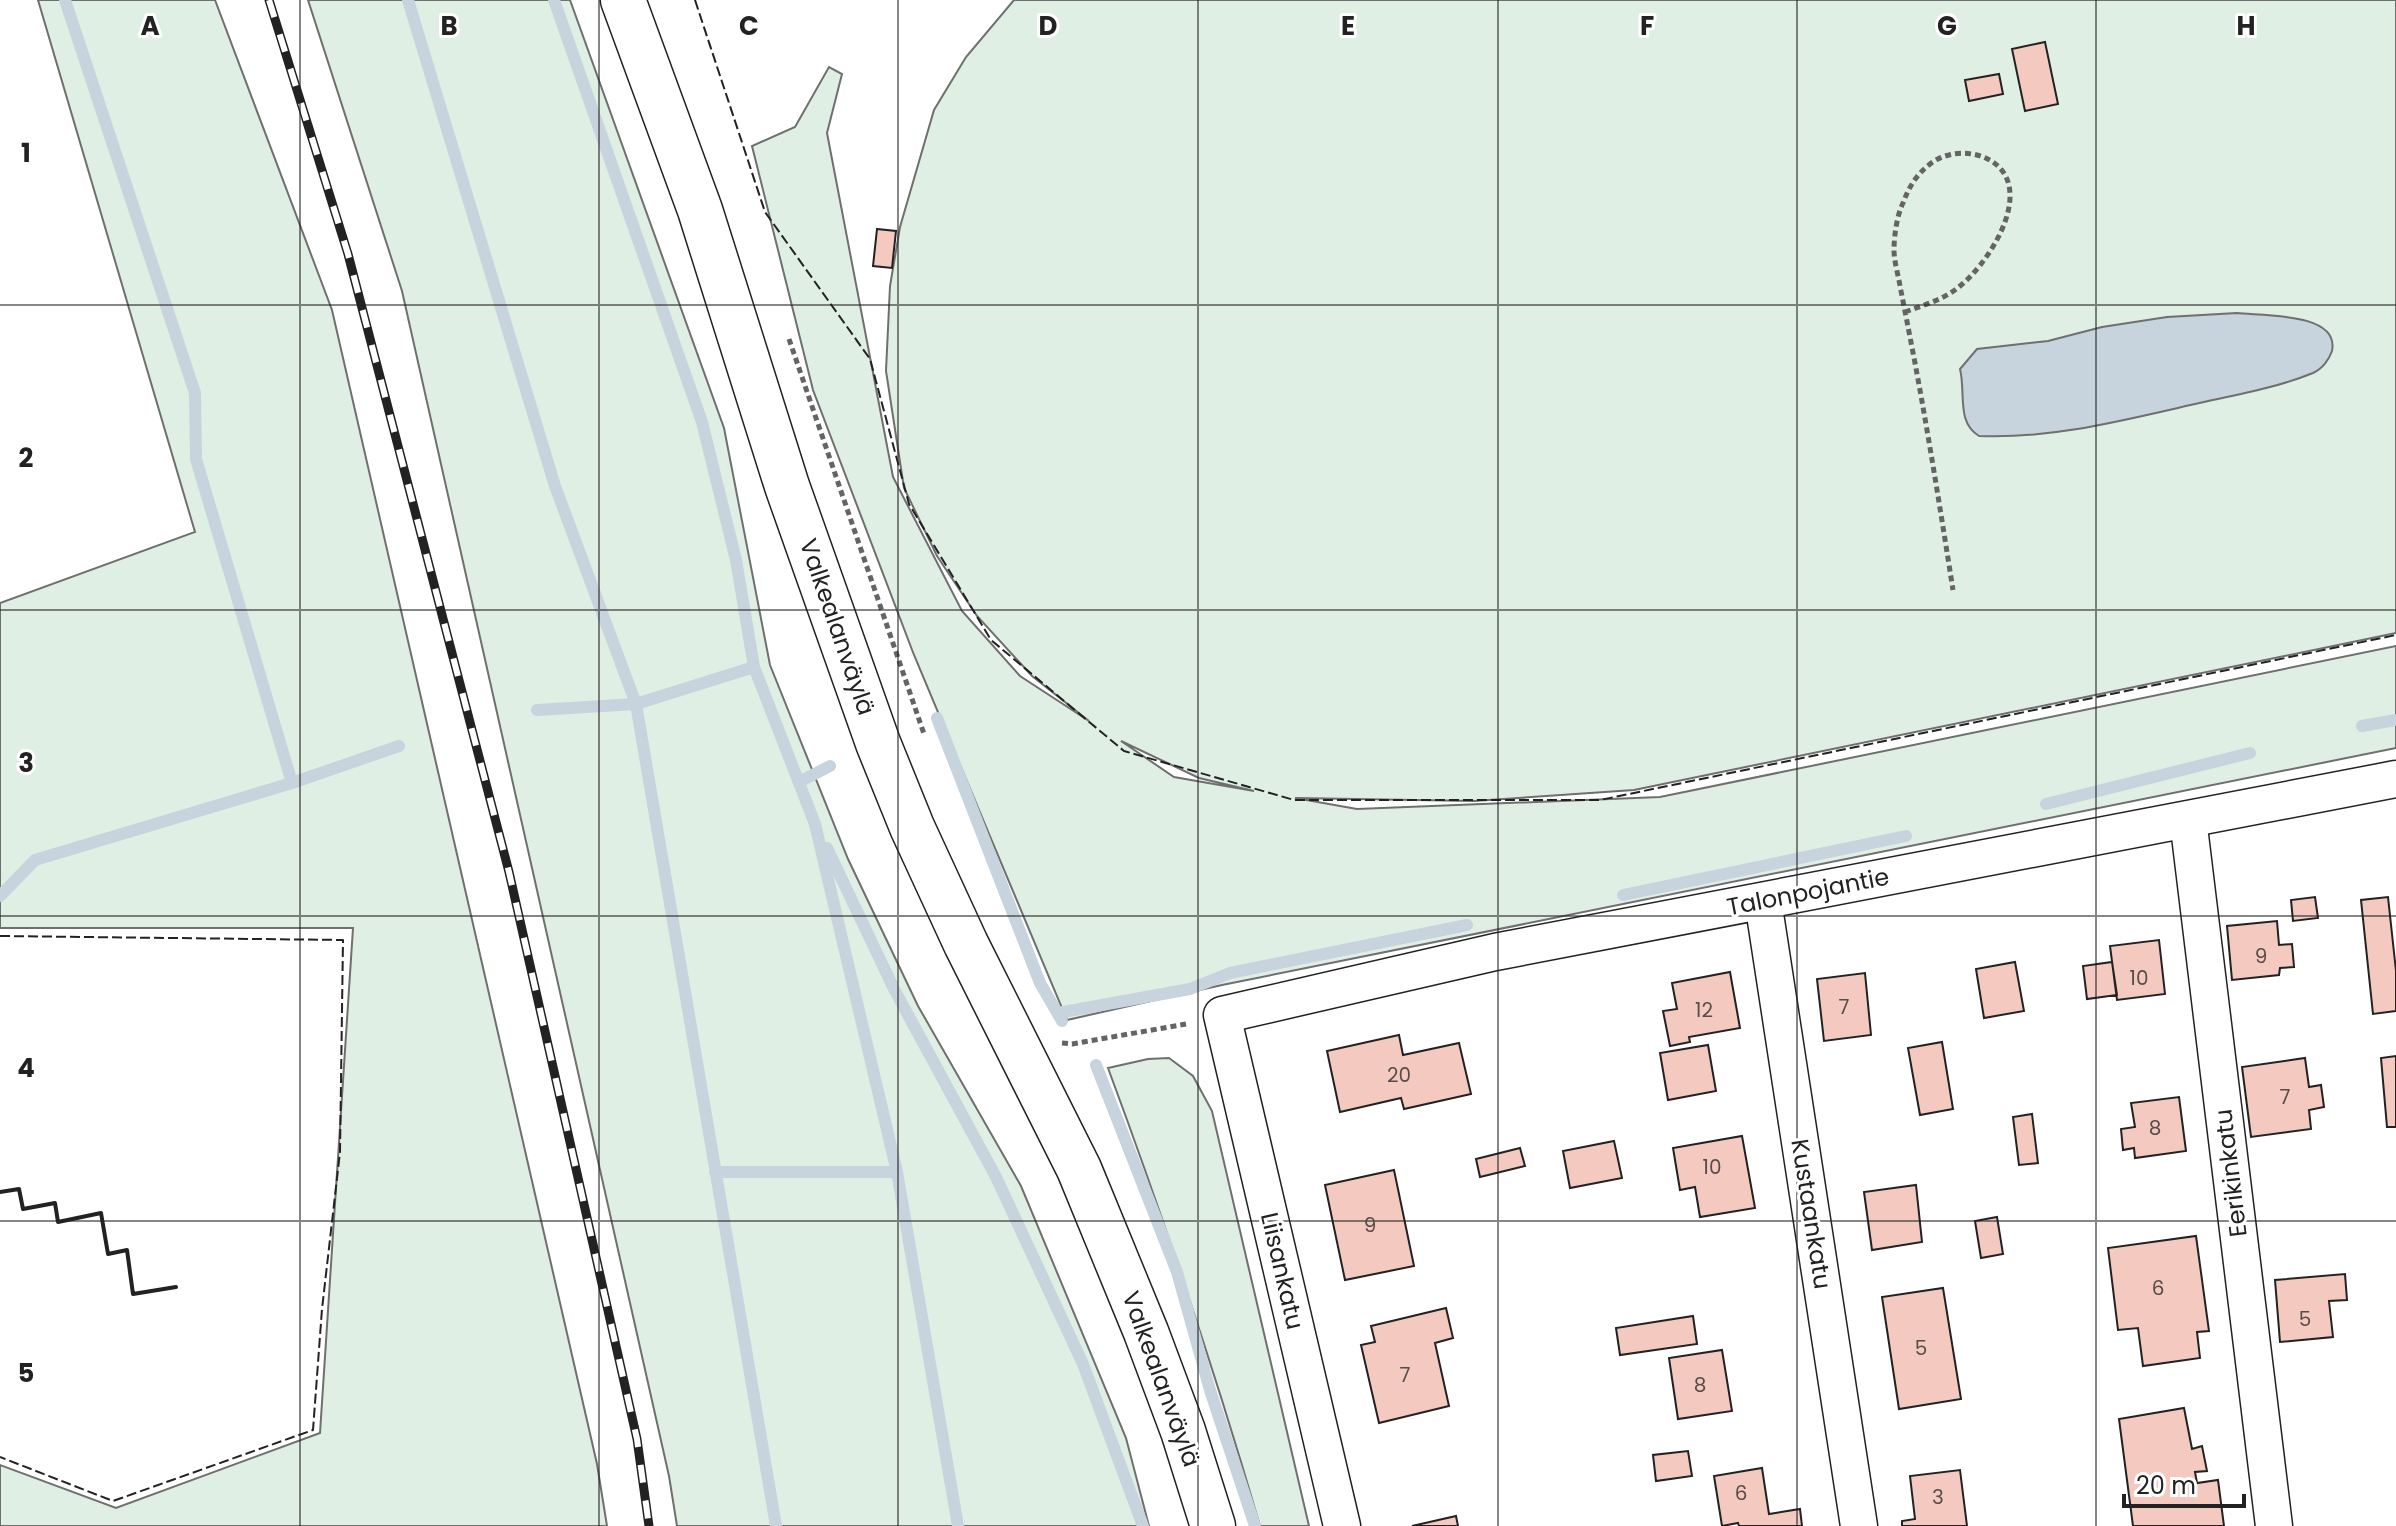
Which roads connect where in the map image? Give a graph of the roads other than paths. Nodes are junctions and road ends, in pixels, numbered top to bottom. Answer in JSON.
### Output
{"nodes":[{"id":1,"x":623,"y":0,"type":"edge"},
{"id":2,"x":2396,"y":779,"type":"edge"},
{"id":3,"x":2188,"y":819,"type":"junction"},
{"id":4,"x":1763,"y":901,"type":"junction"},
{"id":5,"x":1222,"y":1015,"type":"joint"},
{"id":6,"x":1105,"y":1233,"type":"junction"},
{"id":7,"x":1189,"y":1526,"type":"edge"},
{"id":8,"x":1213,"y":1526,"type":"edge"},
{"id":9,"x":1342,"y":1526,"type":"edge"},
{"id":10,"x":1859,"y":1526,"type":"edge"},
{"id":11,"x":2274,"y":1526,"type":"edge"}],
"edges":[{"from":1,"to":6,"type":"main road","name":"Valkealanväylä"},
{"from":2,"to":3,"type":"street","name":"Talonpojantie"},
{"from":3,"to":4,"type":"street","name":"Talonpojantie"},
{"from":3,"to":11,"type":"street","name":"Eerikinkatu"},
{"from":4,"to":5,"type":"street","name":"Talonpojantie"},
{"from":4,"to":10,"type":"street","name":"Kustaankatu"},
{"from":5,"to":9,"type":"street","name":"Liisankatu"},
{"from":6,"to":7,"type":"main road","name":"Valkealanväylä"},
{"from":6,"to":8,"type":"main road","name":"Valkealanväylä"}]}
